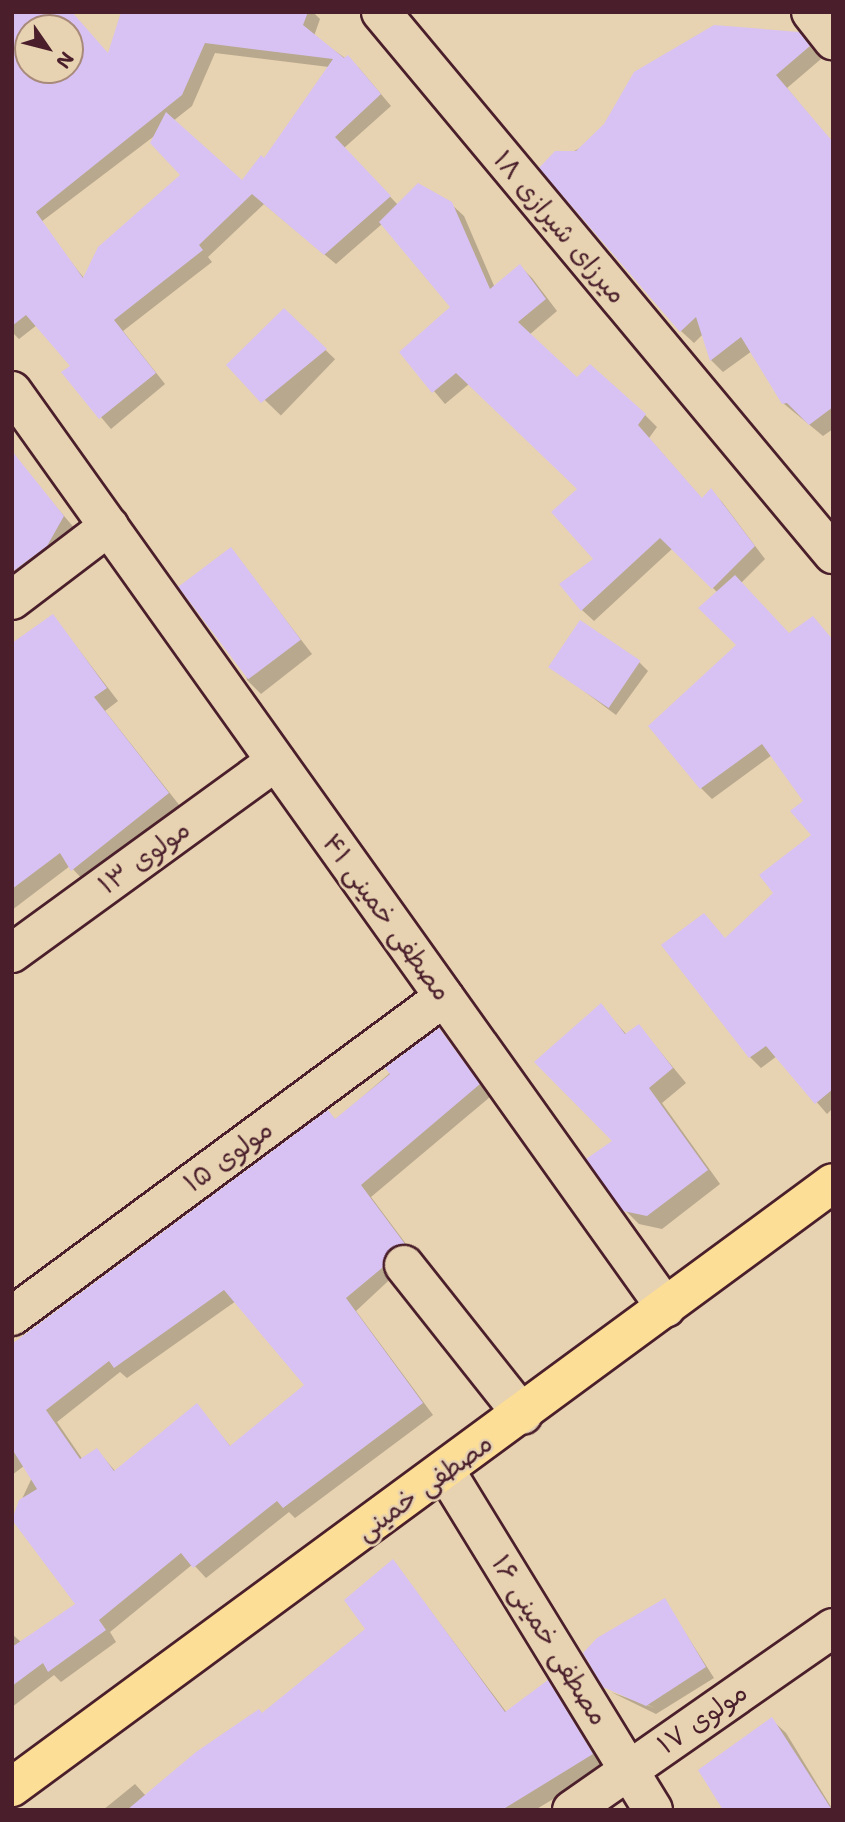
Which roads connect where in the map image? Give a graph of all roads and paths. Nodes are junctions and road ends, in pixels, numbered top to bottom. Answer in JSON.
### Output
{"nodes":[{"id":1,"x":381,"y":12,"type":"edge"},
{"id":2,"x":811,"y":12,"type":"edge"},
{"id":3,"x":833,"y":40,"type":"edge"},
{"id":4,"x":12,"y":391,"type":"edge"},
{"id":5,"x":109,"y":526,"type":"junction"},
{"id":6,"x":833,"y":554,"type":"edge"},
{"id":7,"x":12,"y":600,"type":"edge"},
{"id":8,"x":276,"y":761,"type":"junction"},
{"id":9,"x":12,"y":953,"type":"edge"},
{"id":10,"x":444,"y":997,"type":"junction"},
{"id":11,"x":833,"y":1183,"type":"edge"},
{"id":12,"x":404,"y":1265,"type":"dead end"},
{"id":13,"x":666,"y":1308,"type":"junction"},
{"id":14,"x":12,"y":1316,"type":"edge"},
{"id":15,"x":523,"y":1415,"type":"junction"},
{"id":16,"x":446,"y":1472,"type":"junction"},
{"id":17,"x":833,"y":1628,"type":"edge"},
{"id":18,"x":629,"y":1769,"type":"junction"},
{"id":19,"x":12,"y":1787,"type":"edge"},
{"id":20,"x":572,"y":1810,"type":"edge"},
{"id":21,"x":653,"y":1810,"type":"edge"}],
"edges":[{"from":1,"to":6,"type":"street","name":"میرزای شیرازی ۱۸"},
{"from":2,"to":3,"type":"street"},
{"from":4,"to":5,"type":"street","name":"مصطفی خمینی ۴۱"},
{"from":5,"to":7,"type":"street"},
{"from":5,"to":8,"type":"street","name":"مصطفی خمینی ۴۱"},
{"from":8,"to":9,"type":"street","name":"مولوی ۱۳"},
{"from":8,"to":10,"type":"street","name":"مصطفی خمینی ۴۱"},
{"from":10,"to":13,"type":"street","name":"مصطفی خمینی ۴۱"},
{"from":10,"to":14,"type":"street","name":"مولوی ۱۵"},
{"from":11,"to":13,"type":"main road","name":"مصطفی خمینی"},
{"from":12,"to":15,"type":"street"},
{"from":13,"to":15,"type":"main road","name":"مصطفی خمینی"},
{"from":15,"to":16,"type":"main road","name":"مصطفی خمینی"},
{"from":16,"to":18,"type":"street","name":"مصطفی خمینی ۱۶"},
{"from":16,"to":19,"type":"main road","name":"مصطفی خمینی"},
{"from":17,"to":18,"type":"street","name":"مولوی ۱۷"},
{"from":18,"to":20,"type":"street","name":"مولوی ۱۷"},
{"from":18,"to":21,"type":"street","name":"مصطفی خمینی ۱۶"}]}
